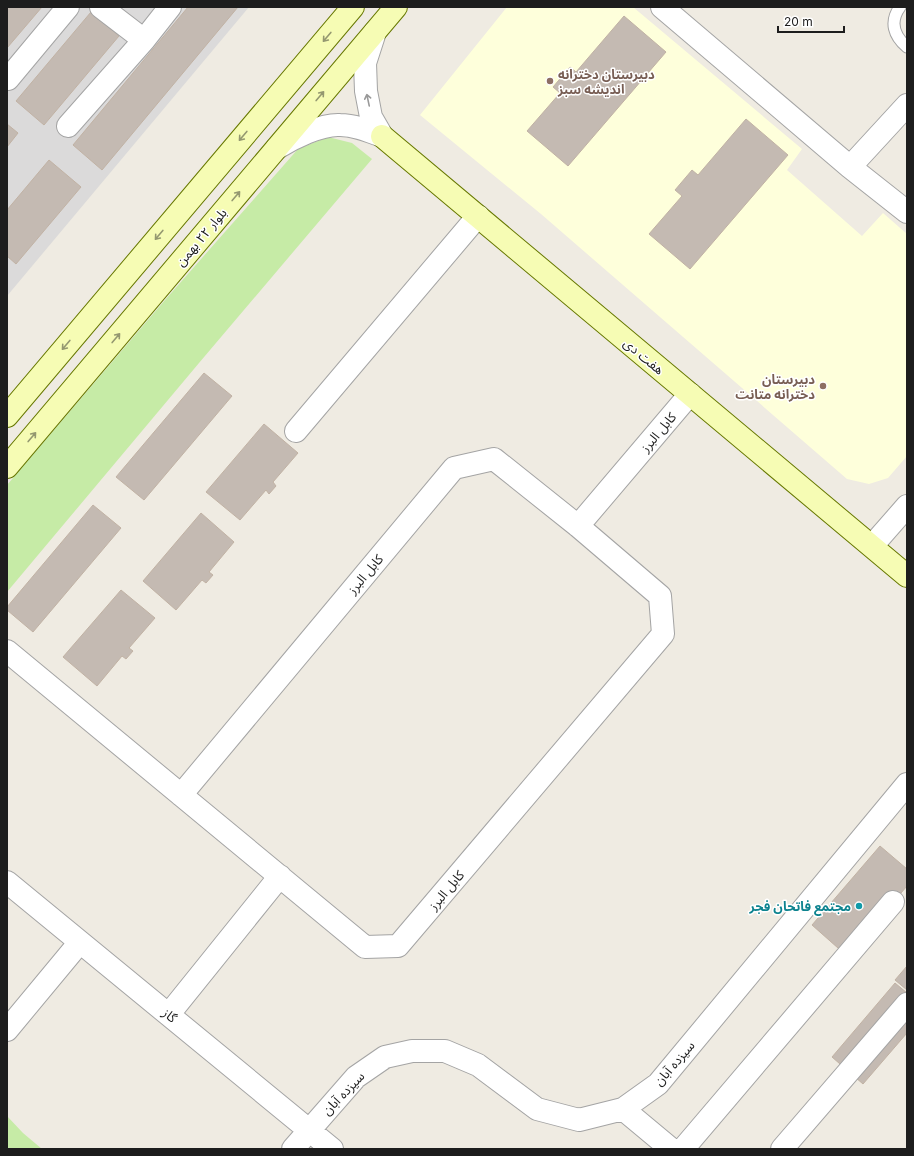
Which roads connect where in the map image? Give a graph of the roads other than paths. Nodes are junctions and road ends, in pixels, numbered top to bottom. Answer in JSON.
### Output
{"nodes":[{"id":1,"x":68,"y":7,"type":"edge"},
{"id":2,"x":100,"y":7,"type":"edge"},
{"id":3,"x":353,"y":7,"type":"edge"},
{"id":4,"x":396,"y":7,"type":"edge"},
{"id":5,"x":662,"y":7,"type":"edge"},
{"id":6,"x":900,"y":7,"type":"edge"},
{"id":7,"x":159,"y":11,"type":"edge"},
{"id":8,"x":376,"y":30,"type":"junction"},
{"id":9,"x":144,"y":40,"type":"junction"},
{"id":10,"x":907,"y":47,"type":"edge"},
{"id":11,"x":8,"y":79,"type":"dead end"},
{"id":12,"x":907,"y":105,"type":"edge"},
{"id":13,"x":68,"y":126,"type":"dead end"},
{"id":14,"x":382,"y":136,"type":"junction"},
{"id":15,"x":277,"y":148,"type":"junction"},
{"id":16,"x":850,"y":167,"type":"junction"},
{"id":17,"x":907,"y":212,"type":"edge"},
{"id":18,"x":478,"y":216,"type":"junction"},
{"id":19,"x":690,"y":394,"type":"junction"},
{"id":20,"x":7,"y":416,"type":"edge"},
{"id":21,"x":296,"y":431,"type":"dead end"},
{"id":22,"x":7,"y":467,"type":"edge"},
{"id":23,"x":907,"y":506,"type":"edge"},
{"id":24,"x":578,"y":526,"type":"junction"},
{"id":25,"x":872,"y":546,"type":"junction"},
{"id":26,"x":907,"y":576,"type":"edge"},
{"id":27,"x":7,"y":651,"type":"edge"},
{"id":28,"x":907,"y":784,"type":"edge"},
{"id":29,"x":181,"y":795,"type":"junction"},
{"id":30,"x":280,"y":876,"type":"junction"},
{"id":31,"x":7,"y":882,"type":"edge"},
{"id":32,"x":893,"y":902,"type":"dead end"},
{"id":33,"x":80,"y":942,"type":"junction"},
{"id":34,"x":907,"y":1004,"type":"edge"},
{"id":35,"x":169,"y":1014,"type":"junction"},
{"id":36,"x":7,"y":1030,"type":"edge"},
{"id":37,"x":623,"y":1109,"type":"junction"},
{"id":38,"x":309,"y":1130,"type":"junction"},
{"id":39,"x":293,"y":1149,"type":"edge"},
{"id":40,"x":332,"y":1149,"type":"edge"},
{"id":41,"x":671,"y":1149,"type":"edge"},
{"id":42,"x":683,"y":1149,"type":"edge"},
{"id":43,"x":782,"y":1149,"type":"edge"}],
"edges":[{"from":1,"to":11,"type":"street"},
{"from":2,"to":9,"type":"street"},
{"from":3,"to":20,"type":"main road","one_way":true},
{"from":4,"to":8,"type":"main road","name":"بلوار ۲۲ بهمن"},
{"from":5,"to":16,"type":"street"},
{"from":6,"to":10,"type":"lane"},
{"from":7,"to":9,"type":"street"},
{"from":14,"to":8,"type":"street","one_way":true},
{"from":15,"to":8,"type":"main road","name":"بلوار ۲۲ بهمن","one_way":true},
{"from":9,"to":13,"type":"street"},
{"from":12,"to":16,"type":"street"},
{"from":14,"to":15,"type":"street"},
{"from":14,"to":18,"type":"main road","name":"هفت دی"},
{"from":22,"to":15,"type":"main road","name":"بلوار ۲۲ بهمن","one_way":true},
{"from":16,"to":17,"type":"street"},
{"from":18,"to":19,"type":"main road","name":"هفت دی"},
{"from":18,"to":21,"type":"street"},
{"from":19,"to":24,"type":"street","name":"کابل البرز"},
{"from":19,"to":25,"type":"main road","name":"هفت دی"},
{"from":23,"to":25,"type":"street"},
{"from":24,"to":29,"type":"street","name":"کابل البرز"},
{"from":24,"to":30,"type":"street","name":"کابل البرز"},
{"from":25,"to":26,"type":"main road","name":"هفت دی"},
{"from":27,"to":29,"type":"street"},
{"from":28,"to":37,"type":"street","name":"سیزده آبان"},
{"from":29,"to":30,"type":"street"},
{"from":30,"to":35,"type":"street"},
{"from":31,"to":33,"type":"street","name":"گاز"},
{"from":32,"to":42,"type":"street"},
{"from":33,"to":35,"type":"street","name":"گاز"},
{"from":33,"to":36,"type":"street"},
{"from":34,"to":43,"type":"street"},
{"from":35,"to":38,"type":"street","name":"گاز"},
{"from":37,"to":38,"type":"street","name":"سیزده آبان"},
{"from":37,"to":41,"type":"street"},
{"from":38,"to":39,"type":"street","name":"سیزده آبان"},
{"from":38,"to":40,"type":"street","name":"گاز"}]}
